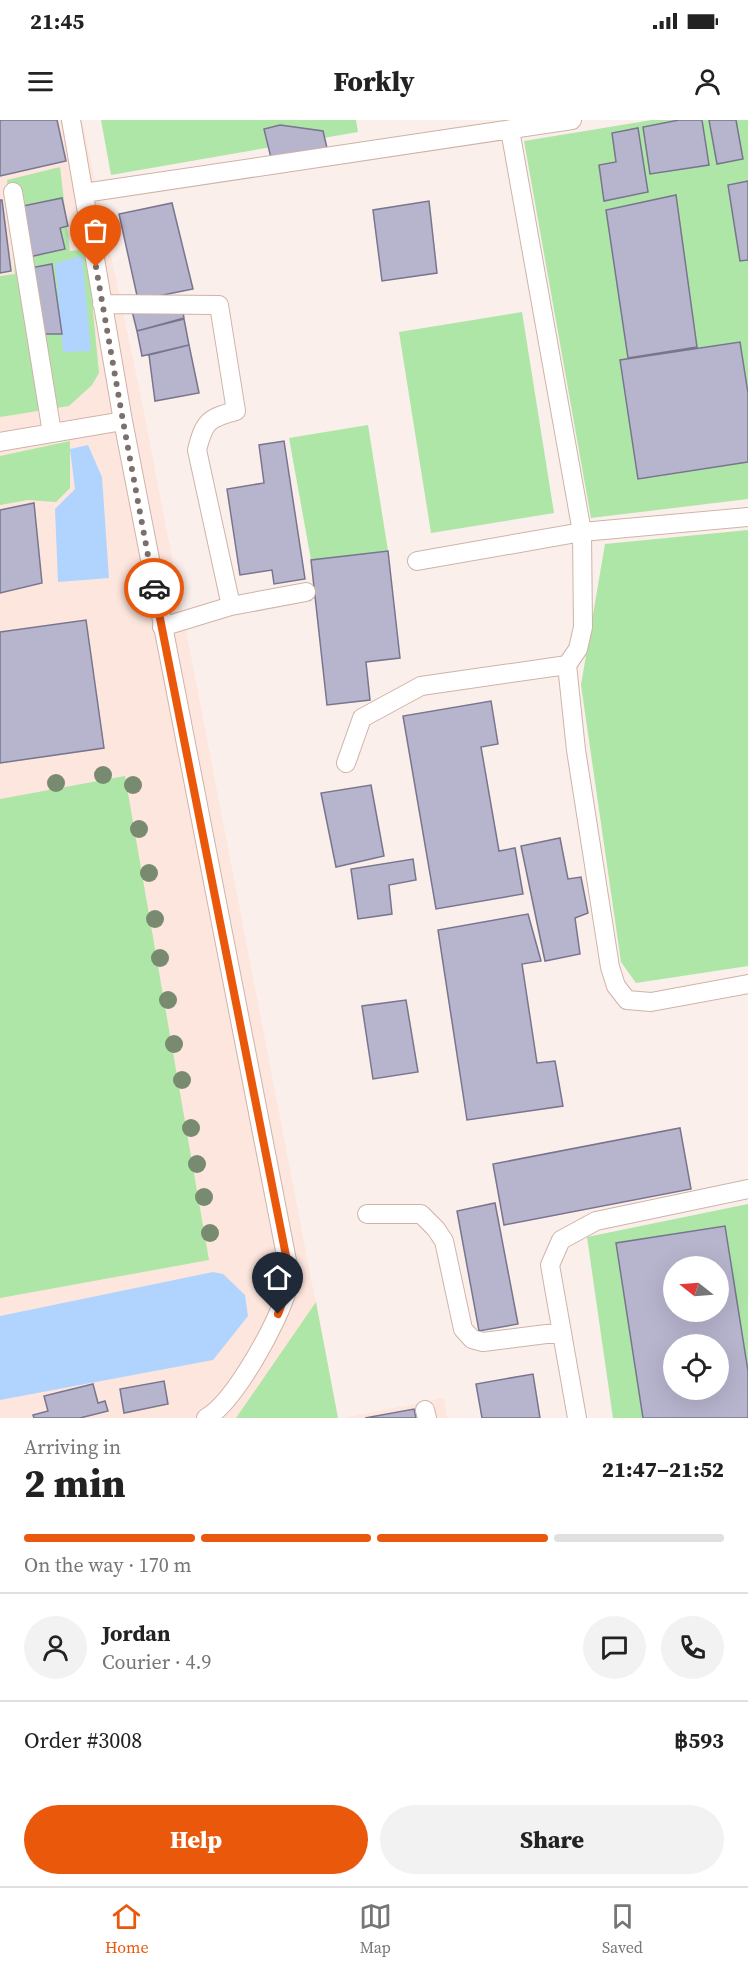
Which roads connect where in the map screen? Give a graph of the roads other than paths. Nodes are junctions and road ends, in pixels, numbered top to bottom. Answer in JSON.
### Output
{"nodes":[{"id":1,"x":71,"y":120,"type":"edge"},
{"id":2,"x":572,"y":120,"type":"edge"},
{"id":3,"x":510,"y":130,"type":"junction"},
{"id":4,"x":13,"y":192,"type":"dead end"},
{"id":5,"x":84,"y":193,"type":"junction"},
{"id":6,"x":102,"y":304,"type":"junction"},
{"id":7,"x":123,"y":421,"type":"junction"},
{"id":8,"x":52,"y":433,"type":"junction"},
{"id":9,"x":0,"y":442,"type":"edge"},
{"id":10,"x":748,"y":517,"type":"edge"},
{"id":11,"x":582,"y":532,"type":"junction"},
{"id":12,"x":417,"y":561,"type":"dead end"},
{"id":13,"x":306,"y":592,"type":"dead end"},
{"id":14,"x":231,"y":606,"type":"junction"},
{"id":15,"x":162,"y":627,"type":"junction"},
{"id":16,"x":567,"y":665,"type":"junction"},
{"id":17,"x":346,"y":763,"type":"dead end"},
{"id":18,"x":748,"y":984,"type":"edge"},
{"id":19,"x":748,"y":1189,"type":"edge"},
{"id":20,"x":367,"y":1214,"type":"dead end"},
{"id":21,"x":562,"y":1332,"type":"junction"},
{"id":22,"x":206,"y":1418,"type":"edge"},
{"id":23,"x":577,"y":1418,"type":"edge"}],
"edges":[{"from":1,"to":5,"type":"lane"},
{"from":2,"to":3,"type":"lane"},
{"from":3,"to":5,"type":"lane"},
{"from":3,"to":11,"type":"lane"},
{"from":4,"to":8,"type":"lane"},
{"from":5,"to":6,"type":"lane"},
{"from":6,"to":7,"type":"lane"},
{"from":6,"to":14,"type":"lane"},
{"from":7,"to":8,"type":"lane"},
{"from":7,"to":15,"type":"lane"},
{"from":8,"to":9,"type":"lane"},
{"from":10,"to":11,"type":"lane"},
{"from":11,"to":12,"type":"lane"},
{"from":11,"to":16,"type":"lane"},
{"from":13,"to":14,"type":"lane"},
{"from":14,"to":15,"type":"lane"},
{"from":15,"to":22,"type":"lane"},
{"from":16,"to":17,"type":"lane"},
{"from":16,"to":18,"type":"lane"},
{"from":19,"to":21,"type":"lane"},
{"from":20,"to":21,"type":"lane"},
{"from":21,"to":23,"type":"lane"}]}
